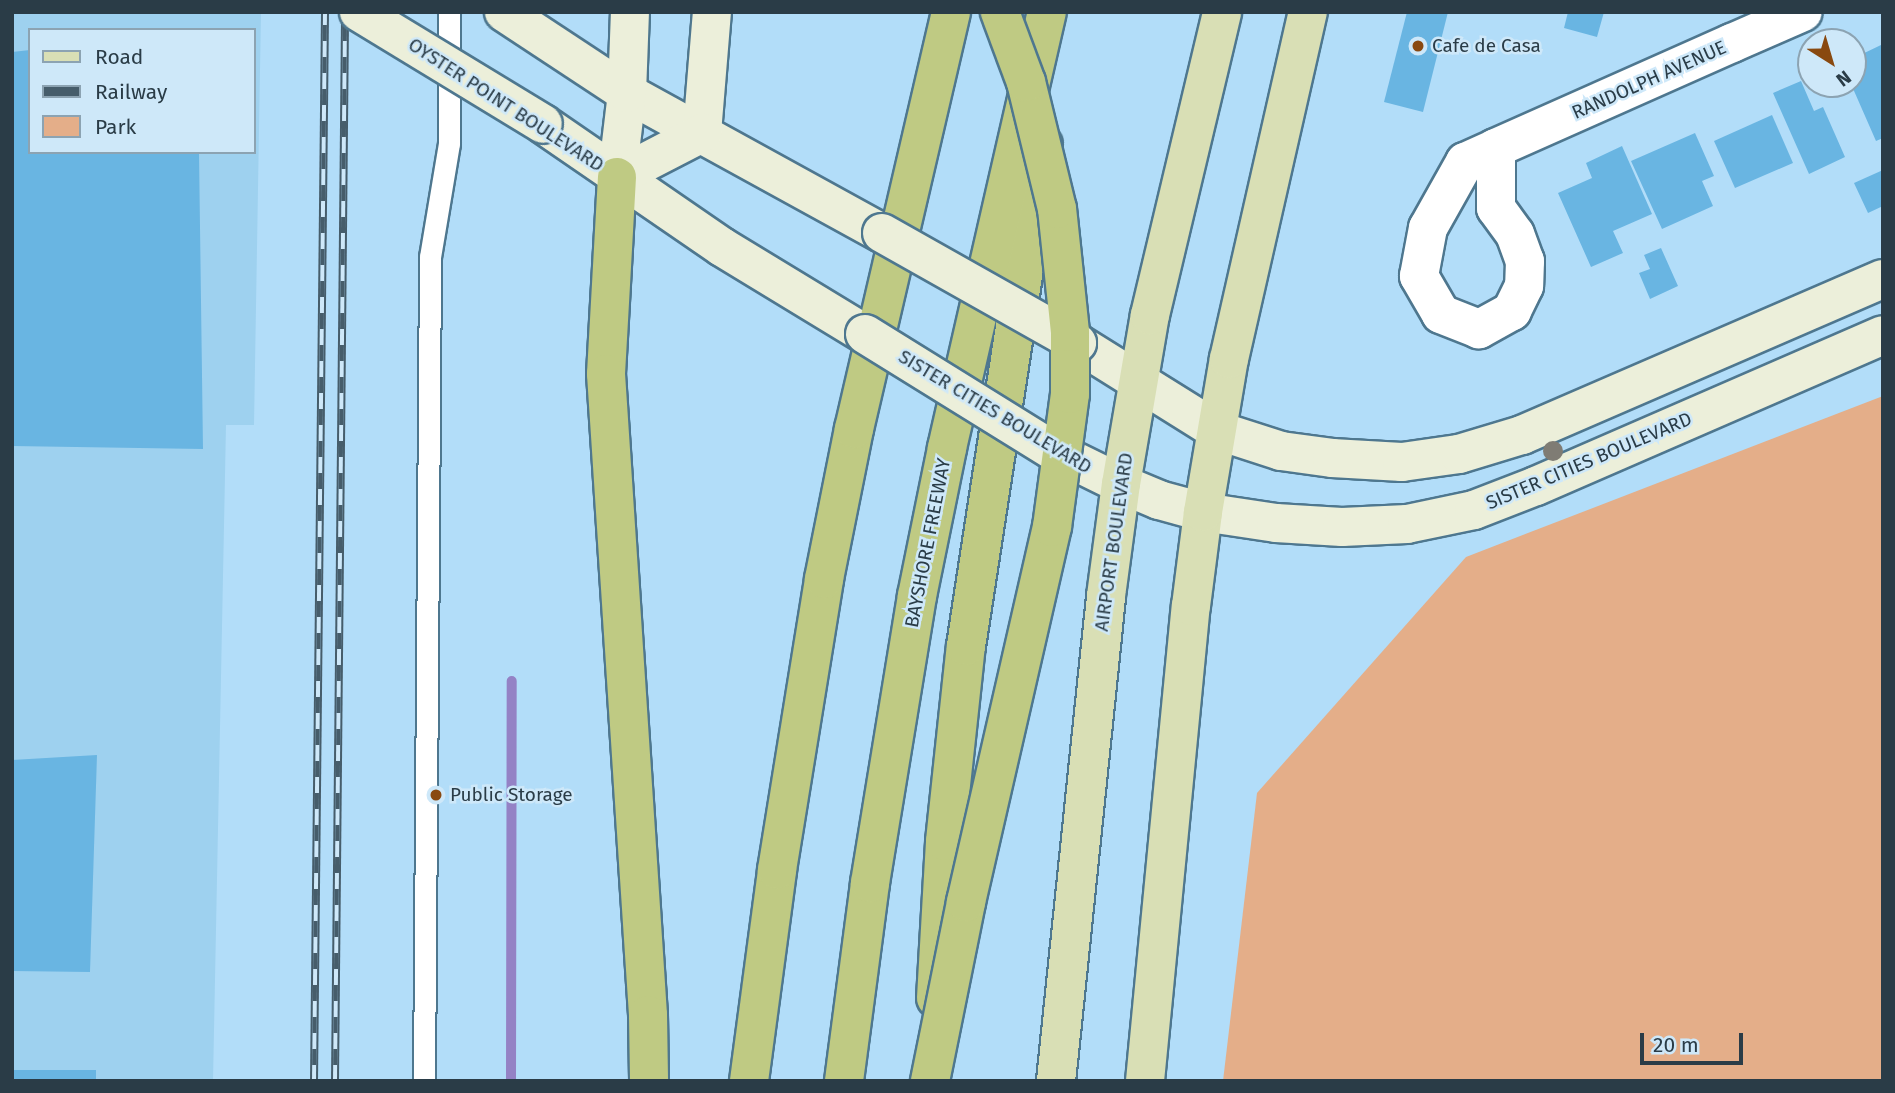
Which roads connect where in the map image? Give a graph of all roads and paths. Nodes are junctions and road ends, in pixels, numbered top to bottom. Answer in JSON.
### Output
{"nodes":[{"id":1,"x":359,"y":12,"type":"edge"},
{"id":2,"x":449,"y":12,"type":"edge"},
{"id":3,"x":630,"y":12,"type":"edge"},
{"id":4,"x":712,"y":12,"type":"edge"},
{"id":5,"x":951,"y":12,"type":"edge"},
{"id":6,"x":1000,"y":12,"type":"edge"},
{"id":7,"x":1047,"y":12,"type":"edge"},
{"id":8,"x":1063,"y":12,"type":"edge"},
{"id":9,"x":1222,"y":12,"type":"edge"},
{"id":10,"x":1308,"y":12,"type":"edge"},
{"id":11,"x":1803,"y":12,"type":"edge"},
{"id":12,"x":513,"y":18,"type":"edge"},
{"id":13,"x":1734,"y":28,"type":"edge"},
{"id":14,"x":627,"y":93,"type":"junction"},
{"id":15,"x":702,"y":133,"type":"junction"},
{"id":16,"x":1480,"y":155,"type":"dead end"},
{"id":17,"x":617,"y":177,"type":"junction"},
{"id":18,"x":1883,"y":279,"type":"edge"},
{"id":19,"x":1883,"y":335,"type":"edge"},
{"id":20,"x":1138,"y":380,"type":"junction"},
{"id":21,"x":1216,"y":430,"type":"junction"},
{"id":22,"x":1121,"y":484,"type":"junction"},
{"id":23,"x":1203,"y":512,"type":"junction"},
{"id":24,"x":424,"y":1081,"type":"edge"},
{"id":25,"x":649,"y":1081,"type":"edge"},
{"id":26,"x":749,"y":1081,"type":"edge"},
{"id":27,"x":844,"y":1081,"type":"edge"},
{"id":28,"x":930,"y":1081,"type":"edge"},
{"id":29,"x":937,"y":1081,"type":"edge"},
{"id":30,"x":1056,"y":1081,"type":"edge"},
{"id":31,"x":1144,"y":1081,"type":"edge"}],
"edges":[{"from":1,"to":17,"type":"main road","name":"OYSTER POINT BOULEVARD","bridge":true},
{"from":2,"to":24,"type":"lane"},
{"from":3,"to":14,"type":"main road"},
{"from":4,"to":15,"type":"main road"},
{"from":5,"to":26,"type":"highway"},
{"from":6,"to":28,"type":"highway","bridge":true},
{"from":7,"to":27,"type":"highway","name":"BAYSHORE FREEWAY"},
{"from":8,"to":29,"type":"highway"},
{"from":9,"to":20,"type":"main road","name":"AIRPORT BOULEVARD"},
{"from":10,"to":21,"type":"main road"},
{"from":11,"to":13,"type":"street","name":"RANDOLPH AVENUE"},
{"from":12,"to":14,"type":"main road"},
{"from":13,"to":16,"type":"street","name":"RANDOLPH AVENUE"},
{"from":14,"to":15,"type":"main road"},
{"from":14,"to":17,"type":"main road"},
{"from":15,"to":17,"type":"main road"},
{"from":15,"to":20,"type":"main road","bridge":true},
{"from":17,"to":22,"type":"main road","name":"SISTER CITIES BOULEVARD","bridge":true},
{"from":17,"to":25,"type":"highway"},
{"from":18,"to":21,"type":"main road"},
{"from":19,"to":23,"type":"main road","name":"SISTER CITIES BOULEVARD"},
{"from":20,"to":21,"type":"main road"},
{"from":20,"to":22,"type":"main road","name":"AIRPORT BOULEVARD"},
{"from":21,"to":23,"type":"main road"},
{"from":22,"to":23,"type":"main road","name":"SISTER CITIES BOULEVARD"},
{"from":22,"to":30,"type":"main road","name":"AIRPORT BOULEVARD"},
{"from":23,"to":31,"type":"main road"}]}
